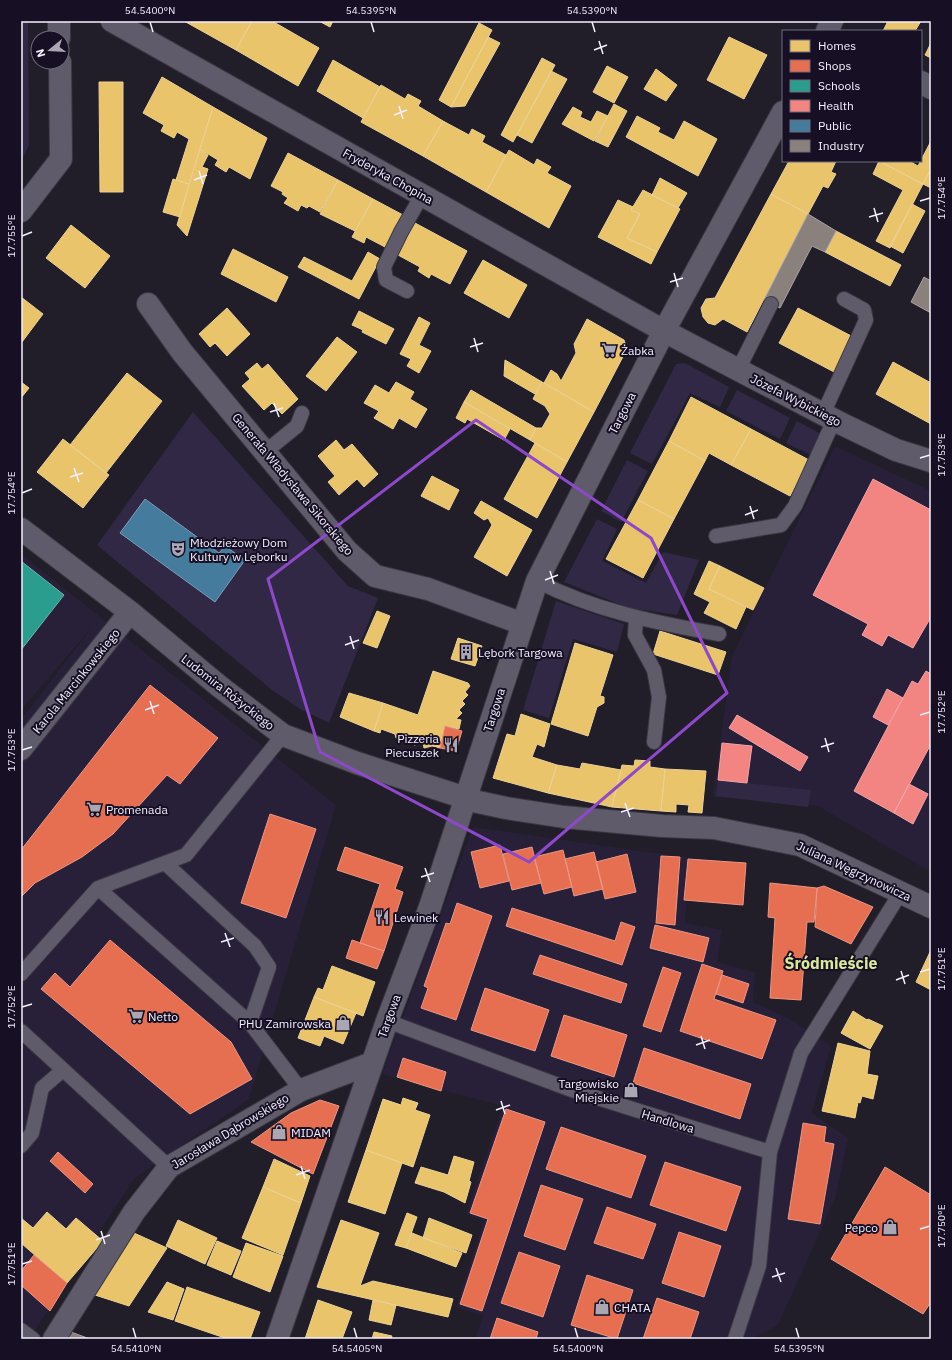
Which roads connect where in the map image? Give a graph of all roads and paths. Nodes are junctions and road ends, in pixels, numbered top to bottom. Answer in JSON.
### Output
{"nodes":[{"id":1,"x":112,"y":21,"type":"edge"},
{"id":2,"x":832,"y":21,"type":"edge"},
{"id":3,"x":828,"y":30,"type":"edge"},
{"id":4,"x":60,"y":70,"type":"edge"},
{"id":5,"x":922,"y":83,"type":"edge"},
{"id":6,"x":931,"y":88,"type":"edge"},
{"id":7,"x":782,"y":114,"type":"edge"},
{"id":8,"x":422,"y":195,"type":"junction"},
{"id":9,"x":21,"y":211,"type":"edge"},
{"id":10,"x":407,"y":292,"type":"dead end"},
{"id":11,"x":844,"y":299,"type":"dead end"},
{"id":12,"x":148,"y":304,"type":"dead end"},
{"id":13,"x":771,"y":304,"type":"dead end"},
{"id":14,"x":664,"y":331,"type":"junction"},
{"id":15,"x":738,"y":370,"type":"junction"},
{"id":16,"x":302,"y":413,"type":"dead end"},
{"id":17,"x":829,"y":417,"type":"junction"},
{"id":18,"x":265,"y":452,"type":"junction"},
{"id":19,"x":931,"y":461,"type":"edge"},
{"id":20,"x":21,"y":529,"type":"edge"},
{"id":21,"x":716,"y":536,"type":"dead end"},
{"id":22,"x":537,"y":581,"type":"junction"},
{"id":23,"x":130,"y":612,"type":"junction"},
{"id":24,"x":636,"y":617,"type":"junction"},
{"id":25,"x":523,"y":624,"type":"junction"},
{"id":26,"x":719,"y":634,"type":"dead end"},
{"id":27,"x":283,"y":735,"type":"junction"},
{"id":28,"x":654,"y":742,"type":"dead end"},
{"id":29,"x":21,"y":749,"type":"edge"},
{"id":30,"x":467,"y":799,"type":"junction"},
{"id":31,"x":165,"y":863,"type":"junction"},
{"id":32,"x":98,"y":888,"type":"junction"},
{"id":33,"x":901,"y":892,"type":"junction"},
{"id":34,"x":931,"y":907,"type":"edge"},
{"id":35,"x":21,"y":974,"type":"edge"},
{"id":36,"x":387,"y":1021,"type":"junction"},
{"id":37,"x":250,"y":1023,"type":"junction"},
{"id":38,"x":21,"y":1031,"type":"edge"},
{"id":39,"x":372,"y":1063,"type":"junction"},
{"id":40,"x":63,"y":1070,"type":"junction"},
{"id":41,"x":301,"y":1090,"type":"junction"},
{"id":42,"x":21,"y":1146,"type":"edge"},
{"id":43,"x":770,"y":1152,"type":"junction"},
{"id":44,"x":169,"y":1167,"type":"junction"},
{"id":45,"x":21,"y":1330,"type":"edge"},
{"id":46,"x":33,"y":1339,"type":"edge"},
{"id":47,"x":54,"y":1339,"type":"edge"},
{"id":48,"x":277,"y":1339,"type":"edge"},
{"id":49,"x":734,"y":1339,"type":"edge"}],
"edges":[{"from":1,"to":8,"type":"street","name":"Fryderyka Chopina"},
{"from":2,"to":3,"type":"street"},
{"from":4,"to":9,"type":"street"},
{"from":5,"to":6,"type":"street"},
{"from":7,"to":14,"type":"street","name":"Targowa"},
{"from":8,"to":10,"type":"lane"},
{"from":8,"to":14,"type":"street","name":"Fryderyka Chopina"},
{"from":11,"to":17,"type":"lane"},
{"from":12,"to":18,"type":"street","name":"Generała Władysława Sikorskiego"},
{"from":13,"to":15,"type":"lane"},
{"from":14,"to":15,"type":"street","name":"Józefa Wybickiego"},
{"from":14,"to":22,"type":"street","name":"Targowa"},
{"from":15,"to":17,"type":"street","name":"Józefa Wybickiego"},
{"from":16,"to":18,"type":"lane"},
{"from":17,"to":19,"type":"street","name":"Józefa Wybickiego"},
{"from":17,"to":21,"type":"lane"},
{"from":18,"to":25,"type":"street","name":"Generała Władysława Sikorskiego"},
{"from":20,"to":23,"type":"street","name":"Ludomira Różyckiego"},
{"from":22,"to":24,"type":"lane"},
{"from":22,"to":25,"type":"street","name":"Targowa"},
{"from":23,"to":27,"type":"street","name":"Ludomira Różyckiego"},
{"from":23,"to":29,"type":"street","name":"Karola Marcinkowskiego"},
{"from":24,"to":26,"type":"lane"},
{"from":24,"to":28,"type":"lane"},
{"from":25,"to":30,"type":"street","name":"Targowa"},
{"from":27,"to":30,"type":"street","name":"Ludomira Różyckiego"},
{"from":27,"to":31,"type":"lane"},
{"from":30,"to":33,"type":"street","name":"Juliana Węgrzynowicza"},
{"from":30,"to":36,"type":"street","name":"Targowa"},
{"from":31,"to":32,"type":"lane"},
{"from":31,"to":37,"type":"lane"},
{"from":32,"to":35,"type":"lane"},
{"from":32,"to":37,"type":"lane"},
{"from":33,"to":34,"type":"street","name":"Juliana Węgrzynowicza"},
{"from":33,"to":43,"type":"lane"},
{"from":36,"to":39,"type":"street","name":"Targowa"},
{"from":36,"to":43,"type":"lane","name":"Handlowa"},
{"from":37,"to":41,"type":"lane"},
{"from":38,"to":40,"type":"lane"},
{"from":39,"to":41,"type":"street","name":"Jarosława Dąbrowskiego"},
{"from":39,"to":48,"type":"street","name":"Targowa"},
{"from":40,"to":42,"type":"lane"},
{"from":40,"to":44,"type":"lane"},
{"from":41,"to":44,"type":"street","name":"Jarosława Dąbrowskiego"},
{"from":43,"to":49,"type":"lane"},
{"from":44,"to":47,"type":"street","name":"Jarosława Dąbrowskiego"},
{"from":45,"to":46,"type":"lane"}]}
